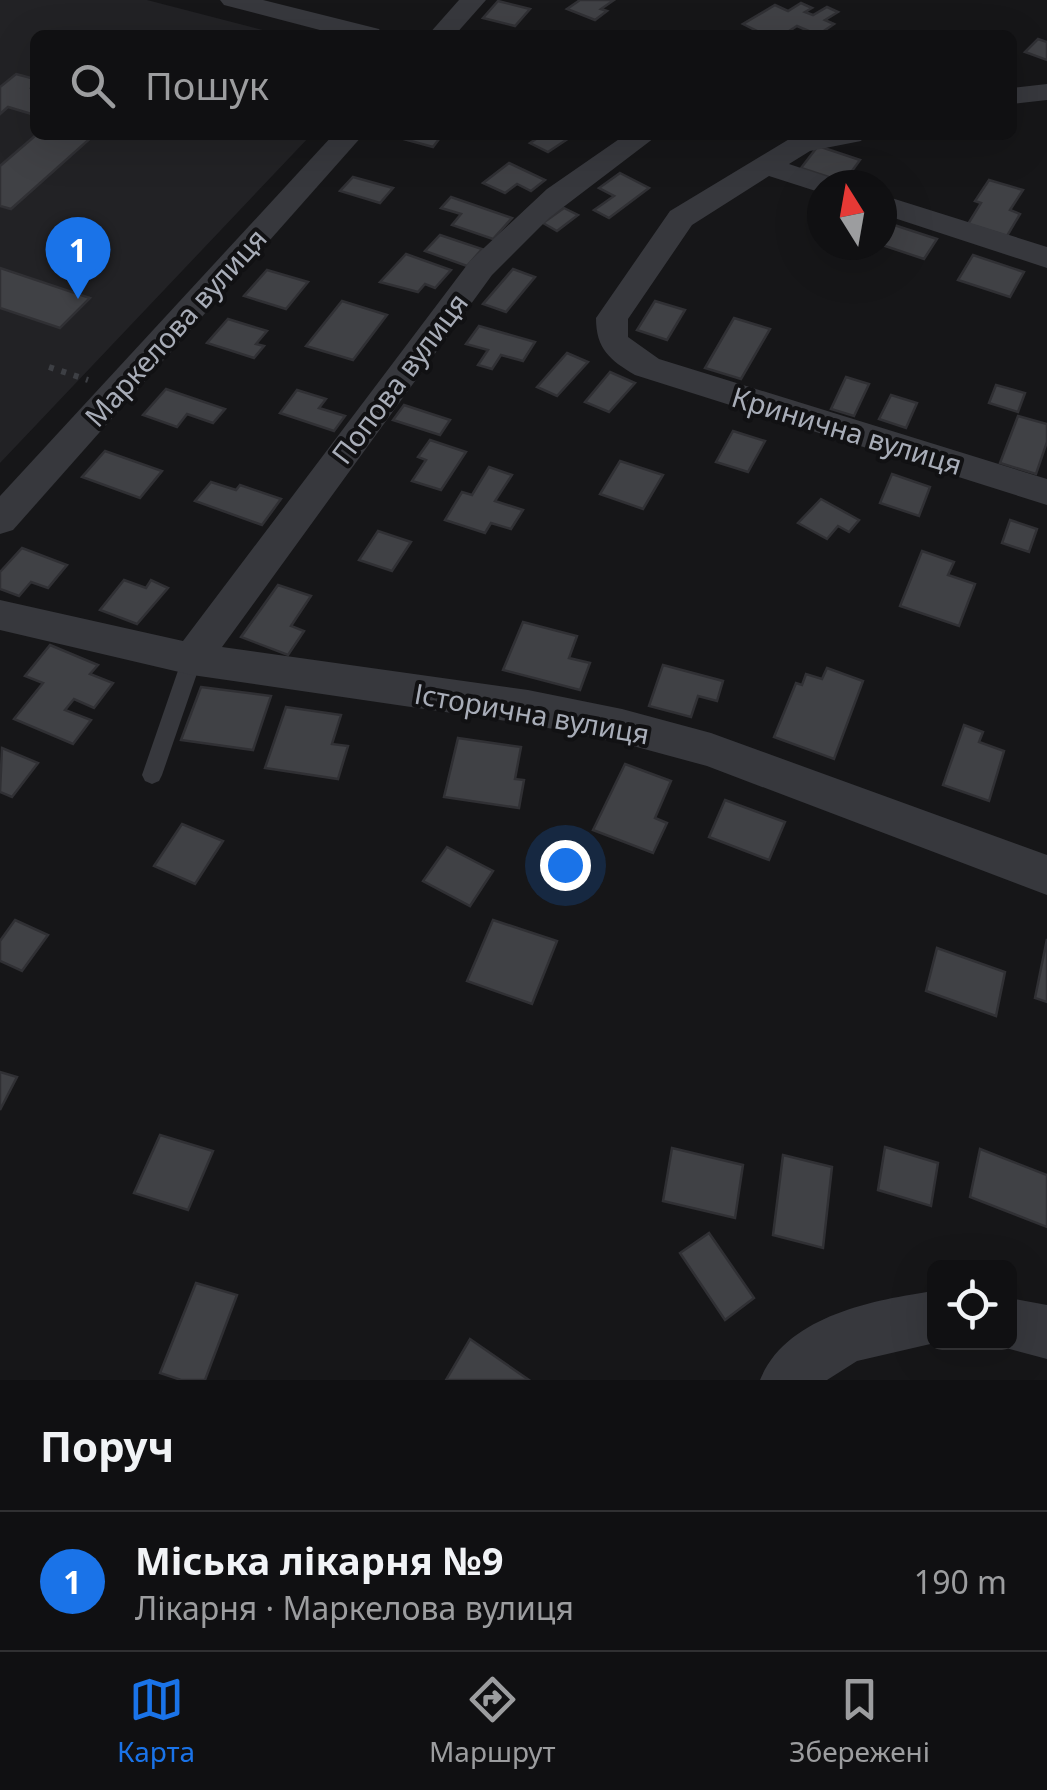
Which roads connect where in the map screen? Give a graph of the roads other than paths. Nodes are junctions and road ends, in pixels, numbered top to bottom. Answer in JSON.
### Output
{"nodes":[{"id":1,"x":232,"y":0,"type":"edge"},
{"id":2,"x":473,"y":0,"type":"edge"},
{"id":3,"x":350,"y":30,"type":"edge"},
{"id":4,"x":446,"y":30,"type":"edge"},
{"id":5,"x":1047,"y":92,"type":"edge"},
{"id":6,"x":1017,"y":95,"type":"edge"},
{"id":7,"x":345,"y":140,"type":"edge"},
{"id":8,"x":636,"y":140,"type":"edge"},
{"id":9,"x":824,"y":140,"type":"edge"},
{"id":10,"x":766,"y":166,"type":"junction"},
{"id":11,"x":807,"y":179,"type":"edge"},
{"id":12,"x":897,"y":209,"type":"edge"},
{"id":13,"x":1047,"y":258,"type":"edge"},
{"id":14,"x":1047,"y":492,"type":"edge"},
{"id":15,"x":0,"y":520,"type":"edge"},
{"id":16,"x":0,"y":615,"type":"edge"},
{"id":17,"x":192,"y":659,"type":"junction"},
{"id":18,"x":152,"y":775,"type":"dead end"},
{"id":19,"x":1047,"y":876,"type":"edge"},
{"id":20,"x":927,"y":1319,"type":"edge"},
{"id":21,"x":1017,"y":1326,"type":"edge"},
{"id":22,"x":1047,"y":1332,"type":"edge"},
{"id":23,"x":787,"y":1380,"type":"edge"}],
"edges":[{"from":1,"to":3,"type":"street"},
{"from":2,"to":4,"type":"street"},
{"from":5,"to":6,"type":"street"},
{"from":7,"to":15,"type":"street","name":"Маркелова вулиця"},
{"from":8,"to":17,"type":"street","name":"Попова вулиця"},
{"from":9,"to":10,"type":"street"},
{"from":10,"to":11,"type":"street"},
{"from":10,"to":14,"type":"street","name":"Кринична вулиця"},
{"from":12,"to":13,"type":"street"},
{"from":16,"to":17,"type":"street","name":"Історична вулиця"},
{"from":17,"to":18,"type":"lane"},
{"from":17,"to":19,"type":"street","name":"Історична вулиця"},
{"from":20,"to":23,"type":"street"},
{"from":21,"to":22,"type":"street"}]}
